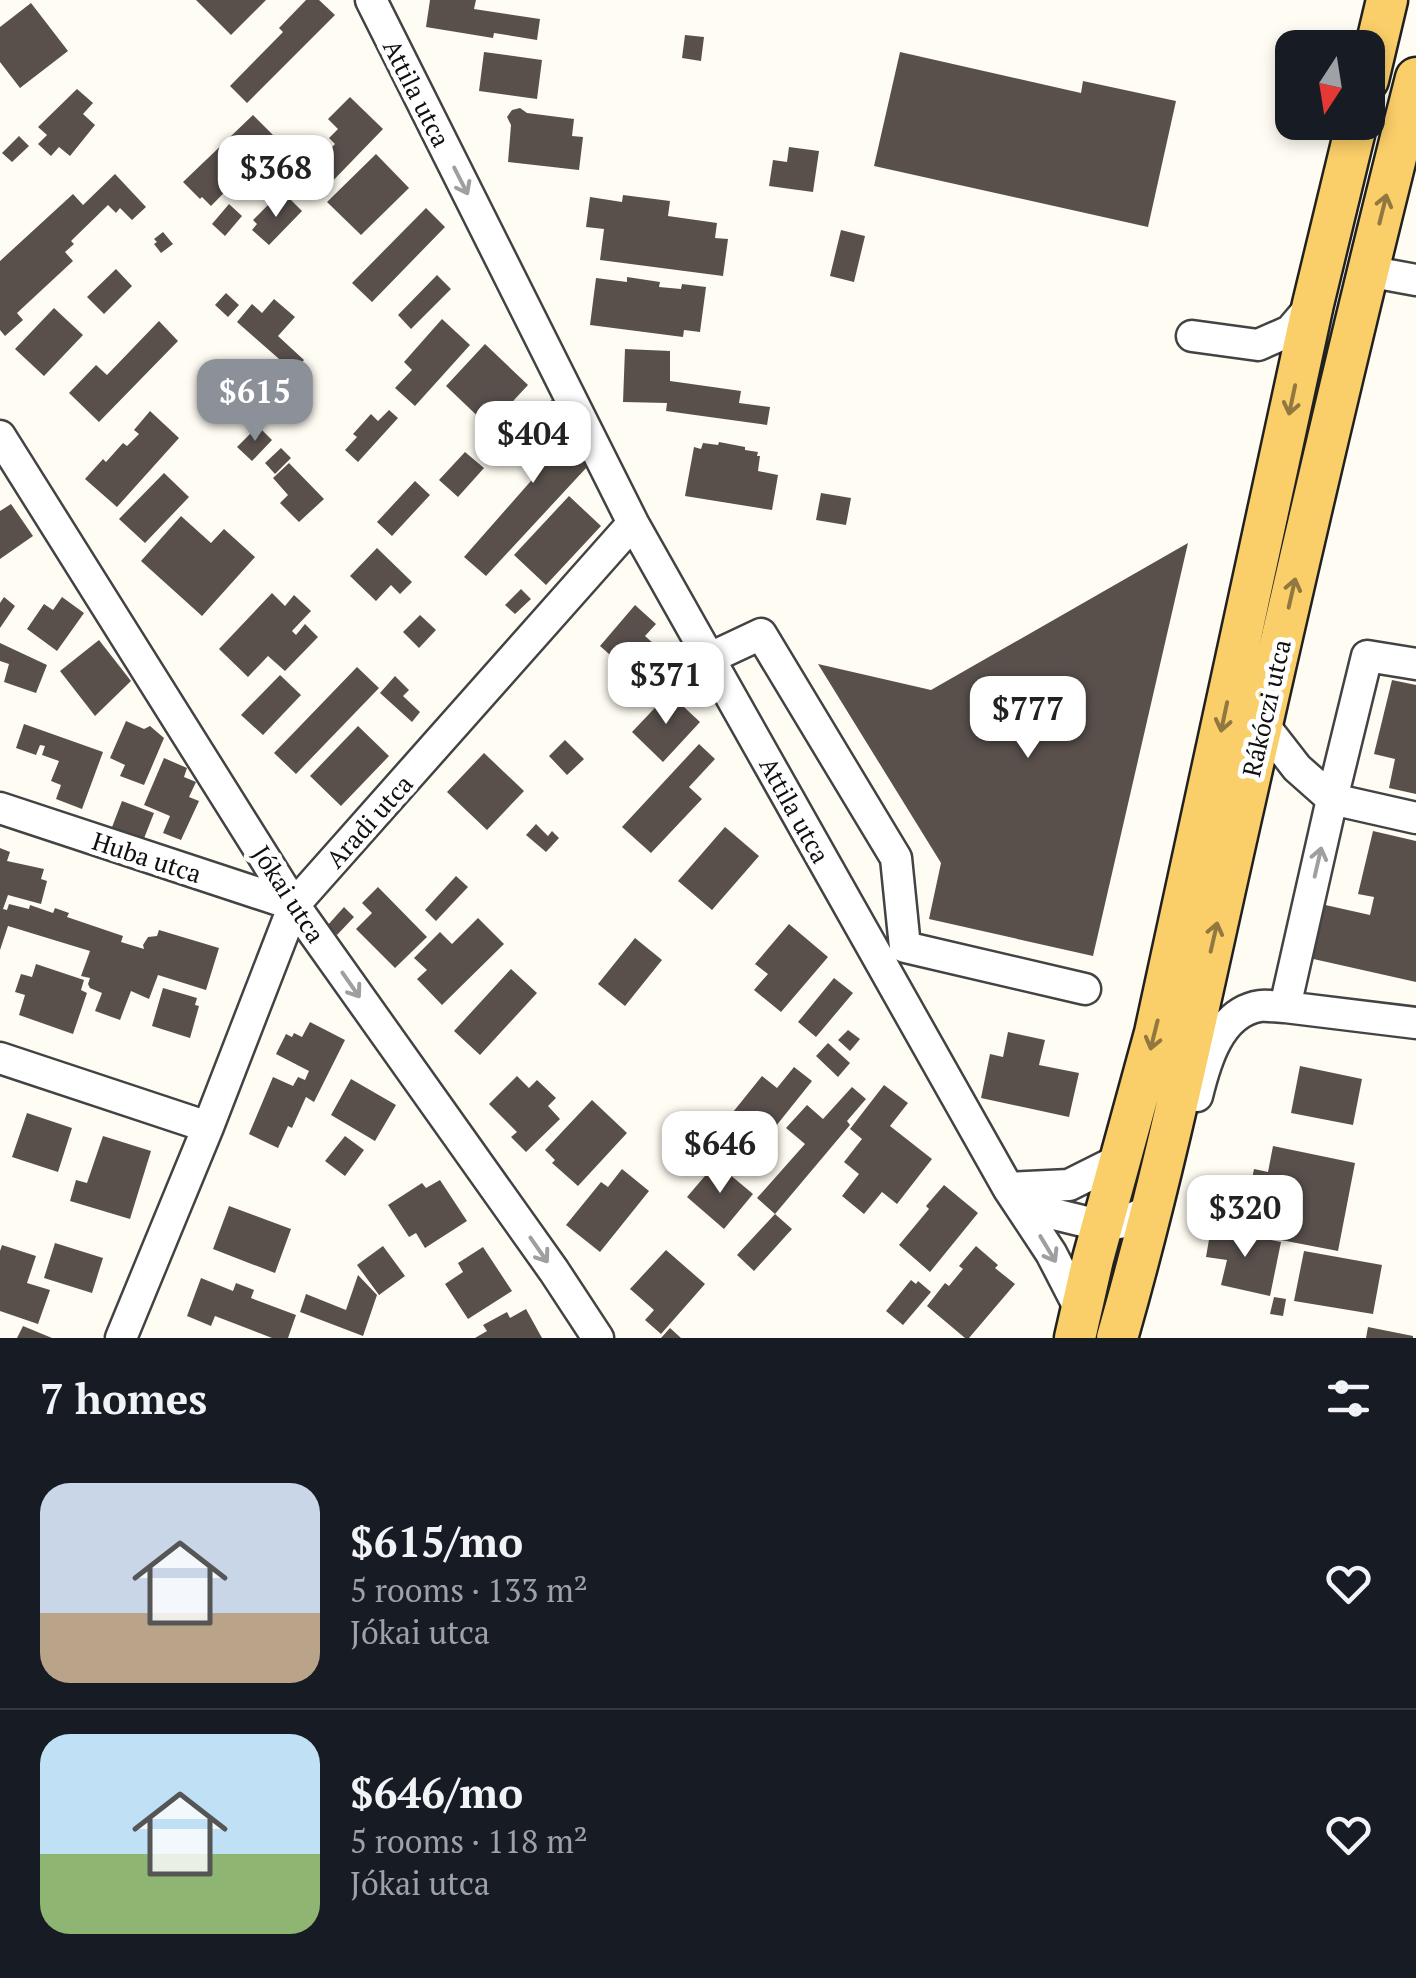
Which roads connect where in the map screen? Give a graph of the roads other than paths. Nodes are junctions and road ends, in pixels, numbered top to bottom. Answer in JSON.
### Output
{"nodes":[{"id":1,"x":371,"y":0,"type":"edge"},
{"id":2,"x":1387,"y":0,"type":"edge"},
{"id":3,"x":1380,"y":30,"type":"edge"},
{"id":4,"x":1416,"y":78,"type":"edge"},
{"id":5,"x":1353,"y":140,"type":"edge"},
{"id":6,"x":1367,"y":271,"type":"junction"},
{"id":7,"x":1416,"y":280,"type":"edge"},
{"id":8,"x":1313,"y":304,"type":"junction"},
{"id":9,"x":1192,"y":336,"type":"dead end"},
{"id":10,"x":0,"y":436,"type":"edge"},
{"id":11,"x":633,"y":523,"type":"junction"},
{"id":12,"x":710,"y":658,"type":"junction"},
{"id":13,"x":1416,"y":664,"type":"edge"},
{"id":14,"x":1262,"y":722,"type":"junction"},
{"id":15,"x":1332,"y":799,"type":"junction"},
{"id":16,"x":0,"y":808,"type":"edge"},
{"id":17,"x":1416,"y":818,"type":"edge"},
{"id":18,"x":294,"y":905,"type":"junction"},
{"id":19,"x":1085,"y":989,"type":"dead end"},
{"id":20,"x":1284,"y":1008,"type":"junction"},
{"id":21,"x":1416,"y":1024,"type":"edge"},
{"id":22,"x":0,"y":1058,"type":"edge"},
{"id":23,"x":208,"y":1127,"type":"junction"},
{"id":24,"x":1122,"y":1158,"type":"junction"},
{"id":25,"x":1008,"y":1188,"type":"junction"},
{"id":26,"x":1153,"y":1208,"type":"junction"},
{"id":27,"x":1103,"y":1226,"type":"junction"},
{"id":28,"x":1078,"y":1326,"type":"edge"},
{"id":29,"x":121,"y":1338,"type":"edge"},
{"id":30,"x":598,"y":1338,"type":"edge"},
{"id":31,"x":1118,"y":1338,"type":"edge"}],
"edges":[{"from":1,"to":11,"type":"street","name":"Attila utca","one_way":true},
{"from":2,"to":3,"type":"main road"},
{"from":6,"to":4,"type":"main road","name":"Rákóczi utca","one_way":true},
{"from":5,"to":8,"type":"main road","name":"Rákóczi utca"},
{"from":6,"to":7,"type":"street"},
{"from":14,"to":6,"type":"main road","name":"Rákóczi utca","one_way":true},
{"from":8,"to":9,"type":"street"},
{"from":8,"to":24,"type":"main road","name":"Rákóczi utca","one_way":true},
{"from":10,"to":18,"type":"street","name":"Jókai utca"},
{"from":11,"to":12,"type":"street","name":"Attila utca"},
{"from":11,"to":18,"type":"street","name":"Aradi utca"},
{"from":12,"to":19,"type":"street"},
{"from":12,"to":25,"type":"street","name":"Attila utca"},
{"from":13,"to":15,"type":"street"},
{"from":14,"to":15,"type":"street"},
{"from":26,"to":14,"type":"main road","name":"Rákóczi utca","one_way":true},
{"from":15,"to":17,"type":"street"},
{"from":20,"to":15,"type":"street","one_way":true},
{"from":16,"to":18,"type":"street","name":"Huba utca"},
{"from":18,"to":23,"type":"street","name":"Aradi utca"},
{"from":18,"to":30,"type":"street","name":"Jókai utca","one_way":true},
{"from":20,"to":21,"type":"street"},
{"from":20,"to":26,"type":"street"},
{"from":22,"to":23,"type":"street"},
{"from":23,"to":29,"type":"street","name":"Aradi utca"},
{"from":24,"to":25,"type":"street"},
{"from":24,"to":27,"type":"main road","name":"Rákóczi utca"},
{"from":25,"to":27,"type":"street"},
{"from":25,"to":28,"type":"street","name":"Attila utca","one_way":true},
{"from":26,"to":27,"type":"street"},
{"from":26,"to":31,"type":"main road","name":"Rákóczi utca"},
{"from":27,"to":28,"type":"main road","name":"Rákóczi utca"}]}
